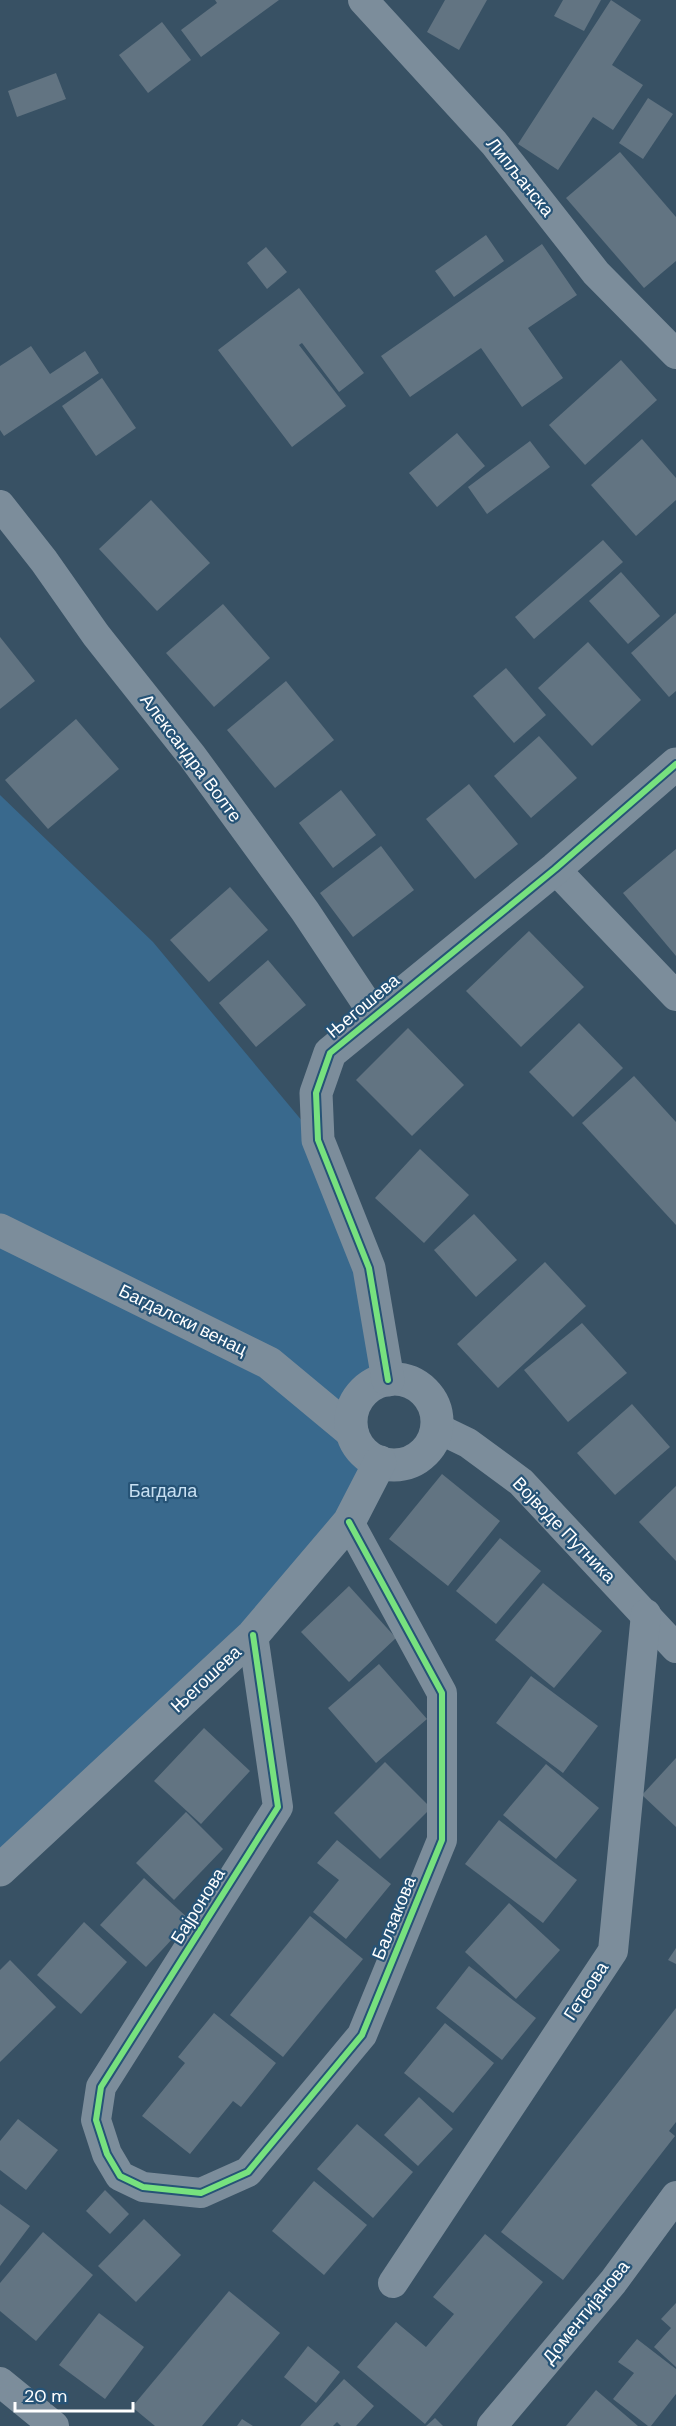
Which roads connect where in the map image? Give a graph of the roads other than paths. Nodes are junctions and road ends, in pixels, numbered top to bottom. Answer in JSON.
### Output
{"nodes":[{"id":1,"x":363,"y":0,"type":"edge"},
{"id":2,"x":676,"y":354,"type":"edge"},
{"id":3,"x":0,"y":505,"type":"edge"},
{"id":4,"x":676,"y":764,"type":"edge"},
{"id":5,"x":555,"y":869,"type":"junction"},
{"id":6,"x":676,"y":996,"type":"edge"},
{"id":7,"x":375,"y":1016,"type":"junction"},
{"id":8,"x":0,"y":1230,"type":"edge"},
{"id":9,"x":388,"y":1380,"type":"junction"},
{"id":10,"x":437,"y":1428,"type":"junction"},
{"id":11,"x":352,"y":1432,"type":"junction"},
{"id":12,"x":380,"y":1462,"type":"junction"},
{"id":13,"x":349,"y":1522,"type":"junction"},
{"id":14,"x":646,"y":1614,"type":"junction"},
{"id":15,"x":253,"y":1635,"type":"junction"},
{"id":16,"x":676,"y":1648,"type":"edge"},
{"id":17,"x":0,"y":1870,"type":"edge"},
{"id":18,"x":120,"y":2176,"type":"joint"},
{"id":19,"x":676,"y":2196,"type":"edge"},
{"id":20,"x":393,"y":2283,"type":"dead end"},
{"id":21,"x":0,"y":2382,"type":"edge"},
{"id":22,"x":54,"y":2426,"type":"edge"},
{"id":23,"x":492,"y":2426,"type":"edge"}],
"edges":[{"from":1,"to":2,"type":"street","name":"Липљанска"},
{"from":3,"to":7,"type":"street","name":"Александра Волте"},
{"from":4,"to":5,"type":"street","name":"Његошева"},
{"from":5,"to":6,"type":"street"},
{"from":5,"to":7,"type":"street","name":"Његошева"},
{"from":7,"to":9,"type":"street","name":"Његошева"},
{"from":8,"to":11,"type":"street","name":"Багдалски венац"},
{"from":9,"to":10,"type":"street"},
{"from":9,"to":11,"type":"street"},
{"from":10,"to":12,"type":"street"},
{"from":10,"to":14,"type":"street","name":"Војводе Путника"},
{"from":11,"to":12,"type":"street"},
{"from":12,"to":13,"type":"street","name":"Његошева"},
{"from":13,"to":15,"type":"street","name":"Његошева"},
{"from":13,"to":18,"type":"street","name":"Балзакова"},
{"from":14,"to":16,"type":"street","name":"Војводе Путника"},
{"from":14,"to":20,"type":"street","name":"Гетеова"},
{"from":15,"to":17,"type":"street","name":"Његошева"},
{"from":15,"to":18,"type":"street","name":"Бајронова"},
{"from":19,"to":23,"type":"street","name":"Доментијанова"},
{"from":21,"to":22,"type":"street"}]}
